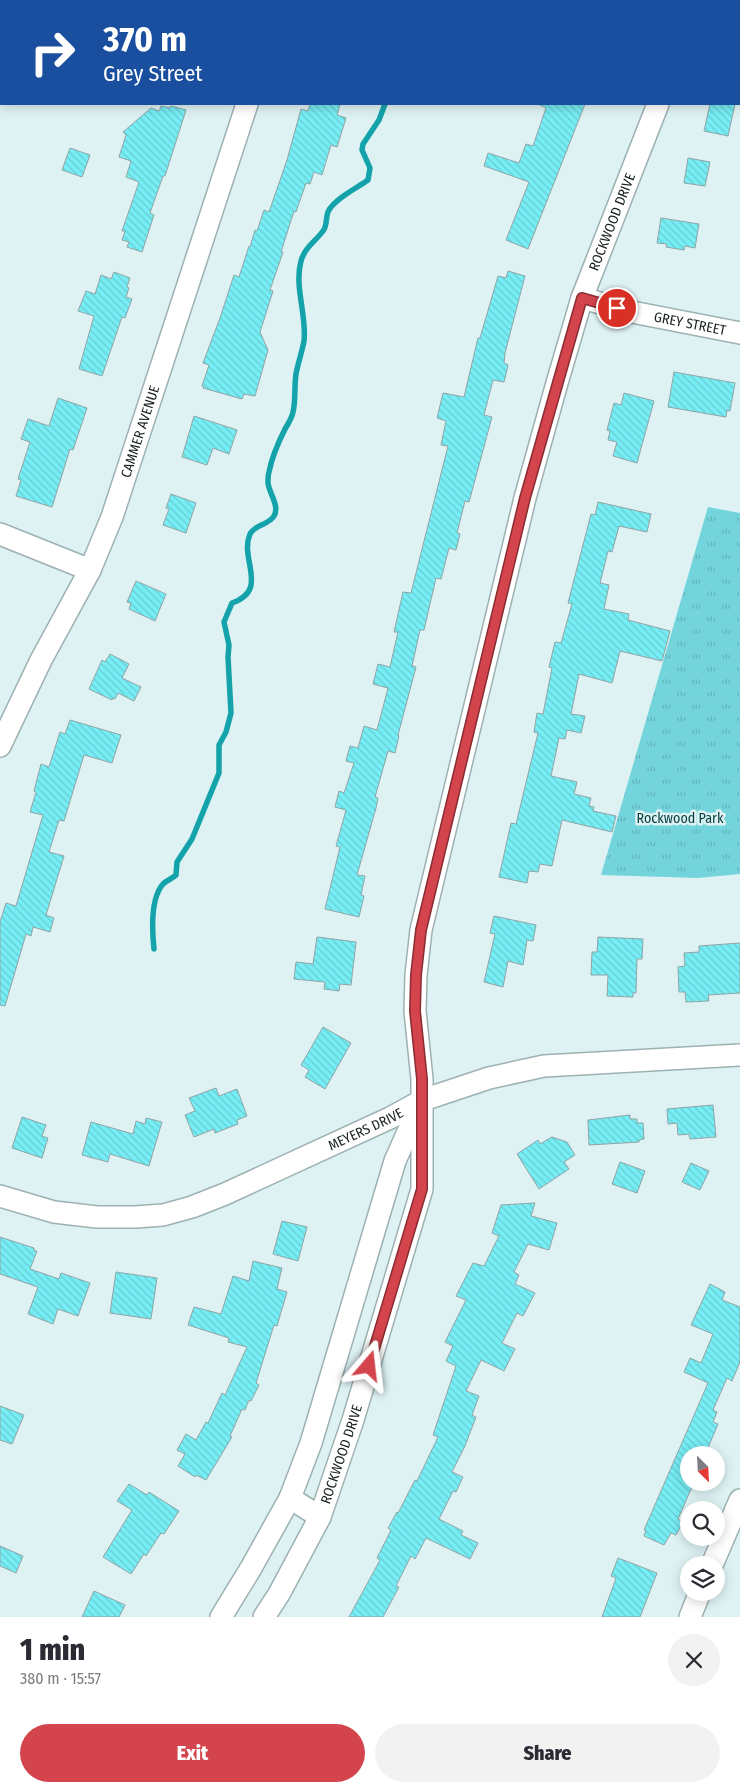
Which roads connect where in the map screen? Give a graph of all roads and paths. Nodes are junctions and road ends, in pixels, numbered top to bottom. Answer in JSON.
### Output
{"nodes":[{"id":1,"x":247,"y":105,"type":"edge"},
{"id":2,"x":658,"y":105,"type":"edge"},
{"id":3,"x":582,"y":298,"type":"junction"},
{"id":4,"x":740,"y":333,"type":"edge"},
{"id":5,"x":0,"y":534,"type":"edge"},
{"id":6,"x":90,"y":570,"type":"junction"},
{"id":7,"x":0,"y":746,"type":"edge"},
{"id":8,"x":740,"y":1055,"type":"edge"},
{"id":9,"x":423,"y":1100,"type":"junction"},
{"id":10,"x":0,"y":1196,"type":"edge"},
{"id":11,"x":290,"y":1498,"type":"junction"},
{"id":12,"x":740,"y":1500,"type":"edge"},
{"id":13,"x":320,"y":1517,"type":"junction"},
{"id":14,"x":716,"y":1556,"type":"edge"},
{"id":15,"x":696,"y":1601,"type":"edge"},
{"id":16,"x":221,"y":1617,"type":"edge"},
{"id":17,"x":264,"y":1617,"type":"edge"},
{"id":18,"x":690,"y":1617,"type":"edge"}],
"edges":[{"from":1,"to":6,"type":"street","name":"CAMMER AVENUE"},
{"from":2,"to":3,"type":"street","name":"ROCKWOOD DRIVE"},
{"from":3,"to":4,"type":"street","name":"GREY STREET"},
{"from":3,"to":9,"type":"street","name":"ROCKWOOD DRIVE"},
{"from":5,"to":6,"type":"street"},
{"from":6,"to":7,"type":"street","name":"CAMMER AVENUE"},
{"from":8,"to":9,"type":"street","name":"MEYERS DRIVE"},
{"from":9,"to":10,"type":"street","name":"MEYERS DRIVE"},
{"from":9,"to":11,"type":"street","name":"ROCKWOOD DRIVE"},
{"from":9,"to":13,"type":"street","name":"ROCKWOOD DRIVE"},
{"from":11,"to":13,"type":"street","name":"ROCKWOOD DRIVE"},
{"from":11,"to":16,"type":"street","name":"ROCKWOOD DRIVE"},
{"from":12,"to":14,"type":"street"},
{"from":13,"to":17,"type":"street","name":"ROCKWOOD DRIVE"},
{"from":15,"to":18,"type":"street"}]}
